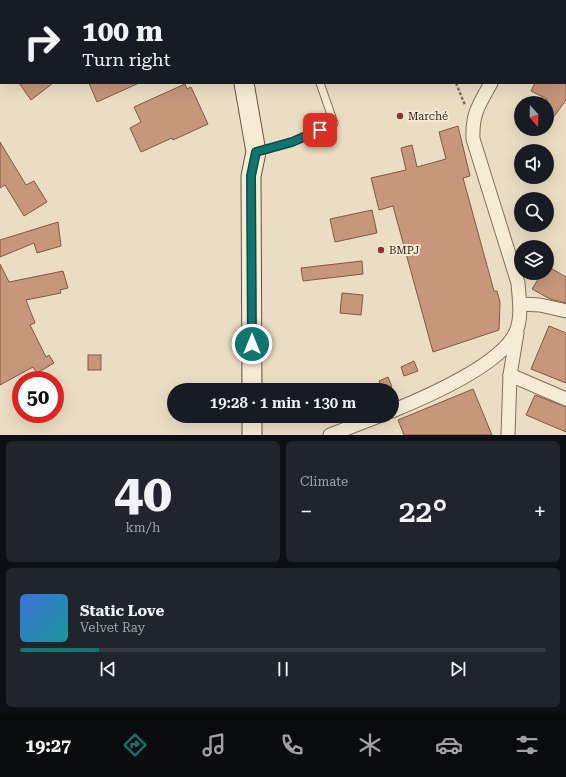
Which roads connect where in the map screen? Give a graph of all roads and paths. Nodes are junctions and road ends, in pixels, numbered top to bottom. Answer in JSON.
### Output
{"nodes":[{"id":1,"x":244,"y":84,"type":"edge"},
{"id":2,"x":320,"y":84,"type":"edge"},
{"id":3,"x":456,"y":84,"type":"edge"},
{"id":4,"x":490,"y":84,"type":"edge"},
{"id":5,"x":472,"y":121,"type":"junction"},
{"id":6,"x":256,"y":152,"type":"junction"},
{"id":7,"x":520,"y":304,"type":"junction"},
{"id":8,"x":540,"y":305,"type":"junction"},
{"id":9,"x":566,"y":311,"type":"edge"},
{"id":10,"x":566,"y":318,"type":"edge"},
{"id":11,"x":517,"y":329,"type":"junction"},
{"id":12,"x":510,"y":375,"type":"junction"},
{"id":13,"x":252,"y":383,"type":"edge"},
{"id":14,"x":566,"y":399,"type":"edge"},
{"id":15,"x":399,"y":408,"type":"edge"},
{"id":16,"x":252,"y":423,"type":"edge"},
{"id":17,"x":361,"y":423,"type":"edge"},
{"id":18,"x":252,"y":435,"type":"edge"},
{"id":19,"x":330,"y":435,"type":"edge"},
{"id":20,"x":508,"y":435,"type":"edge"}],
"edges":[{"from":1,"to":6,"type":"main road"},
{"from":2,"to":6,"type":"lane"},
{"from":3,"to":5,"type":"path"},
{"from":4,"to":5,"type":"street"},
{"from":5,"to":7,"type":"street"},
{"from":6,"to":13,"type":"main road"},
{"from":7,"to":8,"type":"street"},
{"from":7,"to":11,"type":"street"},
{"from":8,"to":9,"type":"street"},
{"from":8,"to":10,"type":"street"},
{"from":11,"to":12,"type":"street"},
{"from":11,"to":15,"type":"street"},
{"from":12,"to":14,"type":"street"},
{"from":12,"to":20,"type":"street"},
{"from":16,"to":18,"type":"main road"},
{"from":17,"to":19,"type":"street"}]}
